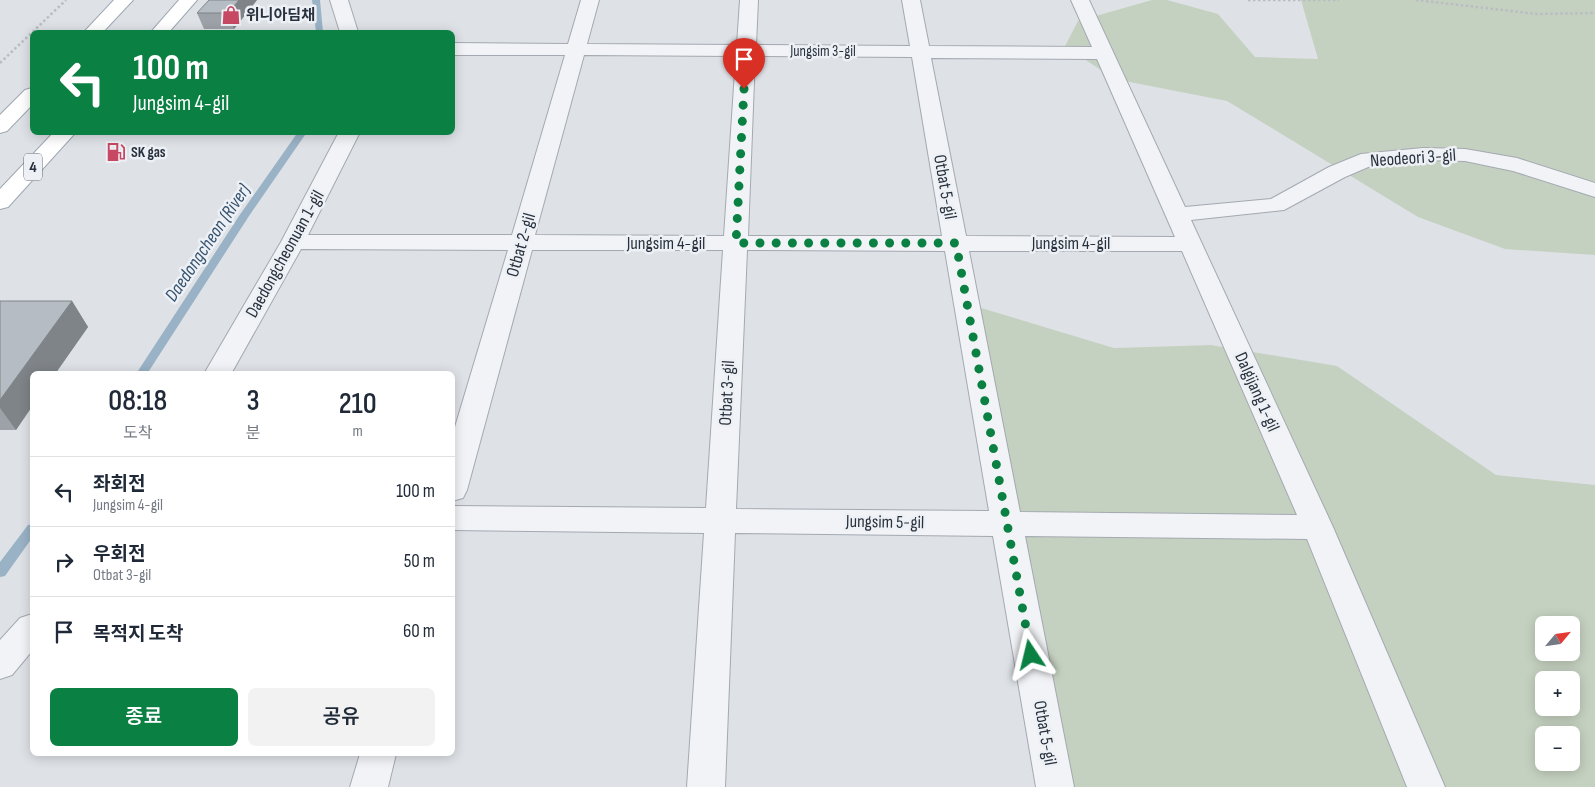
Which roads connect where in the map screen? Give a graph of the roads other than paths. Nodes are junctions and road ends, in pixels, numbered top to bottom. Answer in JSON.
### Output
{"nodes":[{"id":1,"x":124,"y":0,"type":"edge"},
{"id":2,"x":188,"y":0,"type":"edge"},
{"id":3,"x":339,"y":0,"type":"edge"},
{"id":4,"x":590,"y":0,"type":"edge"},
{"id":5,"x":749,"y":0,"type":"edge"},
{"id":6,"x":911,"y":0,"type":"edge"},
{"id":7,"x":1080,"y":0,"type":"edge"},
{"id":8,"x":95,"y":30,"type":"edge"},
{"id":9,"x":162,"y":30,"type":"edge"},
{"id":10,"x":348,"y":30,"type":"edge"},
{"id":11,"x":455,"y":49,"type":"edge"},
{"id":12,"x":576,"y":50,"type":"junction"},
{"id":13,"x":746,"y":51,"type":"junction"},
{"id":14,"x":921,"y":52,"type":"junction"},
{"id":15,"x":1104,"y":53,"type":"junction"},
{"id":16,"x":30,"y":96,"type":"edge"},
{"id":17,"x":0,"y":127,"type":"edge"},
{"id":18,"x":63,"y":135,"type":"edge"},
{"id":19,"x":348,"y":135,"type":"edge"},
{"id":20,"x":1595,"y":190,"type":"edge"},
{"id":21,"x":0,"y":202,"type":"edge"},
{"id":22,"x":1177,"y":215,"type":"junction"},
{"id":23,"x":293,"y":242,"type":"junction"},
{"id":24,"x":522,"y":242,"type":"junction"},
{"id":25,"x":736,"y":243,"type":"junction"},
{"id":26,"x":956,"y":243,"type":"junction"},
{"id":27,"x":1190,"y":244,"type":"junction"},
{"id":28,"x":219,"y":371,"type":"edge"},
{"id":29,"x":455,"y":479,"type":"edge"},
{"id":30,"x":455,"y":518,"type":"edge"},
{"id":31,"x":720,"y":520,"type":"junction"},
{"id":32,"x":1007,"y":524,"type":"junction"},
{"id":33,"x":1318,"y":527,"type":"junction"},
{"id":34,"x":30,"y":630,"type":"edge"},
{"id":35,"x":0,"y":664,"type":"edge"},
{"id":36,"x":377,"y":756,"type":"edge"},
{"id":37,"x":369,"y":787,"type":"edge"},
{"id":38,"x":706,"y":787,"type":"edge"},
{"id":39,"x":1055,"y":787,"type":"edge"},
{"id":40,"x":1426,"y":787,"type":"edge"}],
"edges":[{"from":1,"to":8,"type":"main road"},
{"from":2,"to":9,"type":"main road"},
{"from":3,"to":10,"type":"street"},
{"from":4,"to":12,"type":"street","name":"Otbat 2-gil"},
{"from":5,"to":13,"type":"street","name":"Otbat 3-gil"},
{"from":6,"to":14,"type":"street","name":"Otbat 5-gil"},
{"from":7,"to":15,"type":"street","name":"Dalgijang 1-gil"},
{"from":11,"to":12,"type":"street","name":"Jungsim 3-gil"},
{"from":12,"to":13,"type":"street","name":"Jungsim 3-gil"},
{"from":12,"to":24,"type":"street","name":"Otbat 2-gil"},
{"from":13,"to":14,"type":"street","name":"Jungsim 3-gil"},
{"from":13,"to":25,"type":"street","name":"Otbat 3-gil"},
{"from":14,"to":15,"type":"street","name":"Jungsim 3-gil"},
{"from":14,"to":26,"type":"street","name":"Otbat 5-gil"},
{"from":15,"to":22,"type":"street","name":"Dalgijang 1-gil"},
{"from":16,"to":17,"type":"main road"},
{"from":18,"to":21,"type":"main road","number":"4"},
{"from":19,"to":23,"type":"street","name":"Daedongcheonuan 1-gil"},
{"from":20,"to":22,"type":"street","name":"Neodeori 3-gil"},
{"from":22,"to":27,"type":"street","name":"Dalgijang 1-gil"},
{"from":23,"to":24,"type":"street","name":"Jungsim 4-gil"},
{"from":23,"to":28,"type":"street","name":"Daedongcheonuan 1-gil"},
{"from":24,"to":25,"type":"street","name":"Jungsim 4-gil"},
{"from":24,"to":29,"type":"street","name":"Otbat 2-gil"},
{"from":25,"to":26,"type":"street","name":"Jungsim 4-gil"},
{"from":25,"to":31,"type":"street","name":"Otbat 3-gil"},
{"from":26,"to":27,"type":"street","name":"Jungsim 4-gil"},
{"from":26,"to":32,"type":"street","name":"Otbat 5-gil"},
{"from":27,"to":33,"type":"street","name":"Dalgijang 1-gil"},
{"from":30,"to":31,"type":"street","name":"Jungsim 5-gil"},
{"from":31,"to":32,"type":"street","name":"Jungsim 5-gil"},
{"from":31,"to":38,"type":"street","name":"Otbat 3-gil"},
{"from":32,"to":33,"type":"street","name":"Jungsim 5-gil"},
{"from":32,"to":39,"type":"street","name":"Otbat 5-gil"},
{"from":33,"to":40,"type":"street","name":"Dalgijang 1-gil"},
{"from":34,"to":35,"type":"street"},
{"from":36,"to":37,"type":"street"}]}
